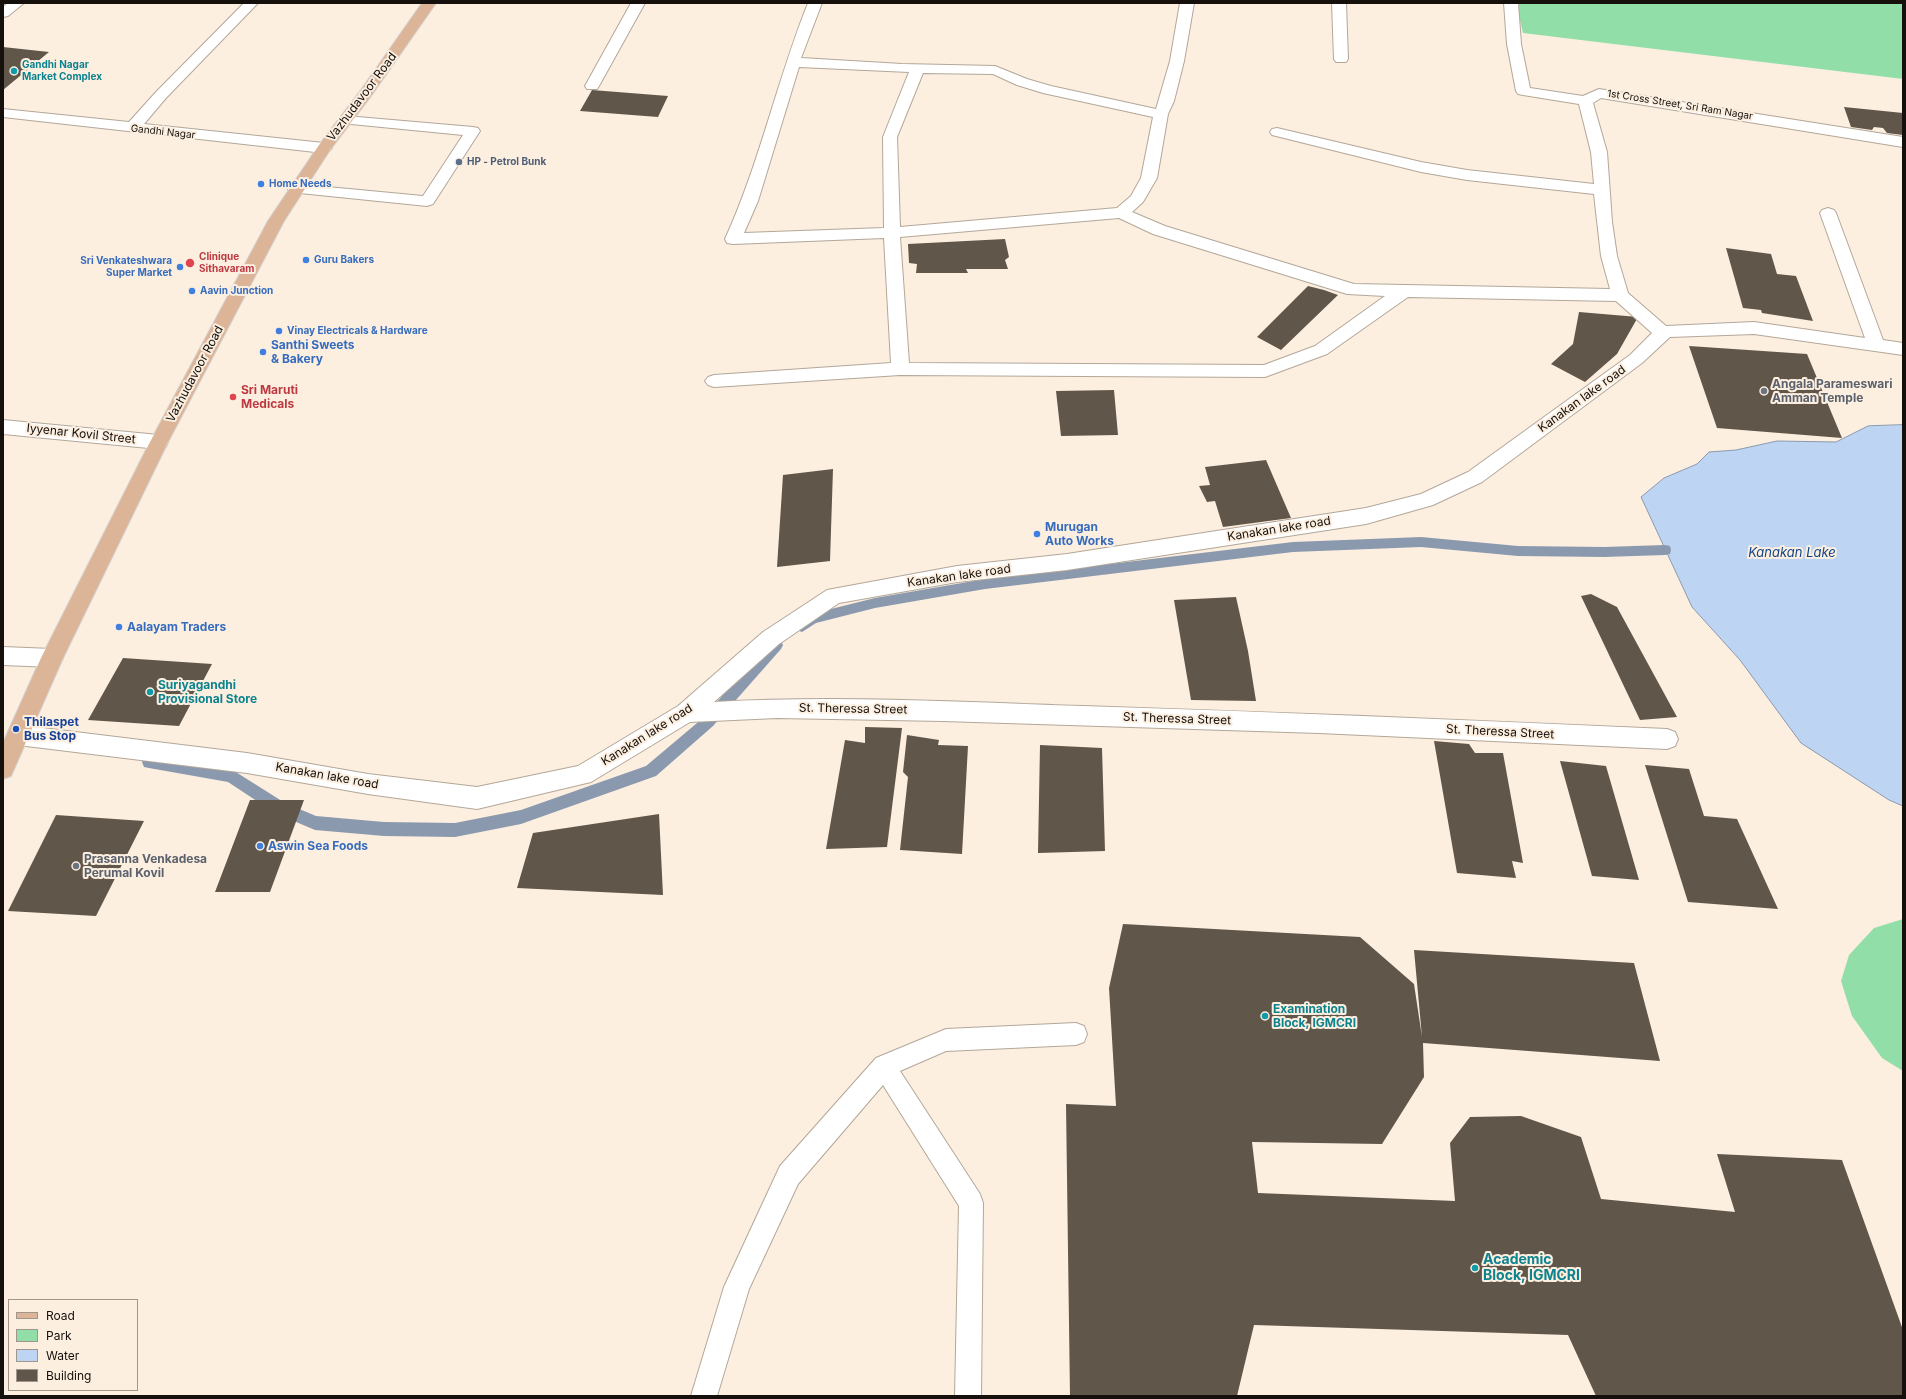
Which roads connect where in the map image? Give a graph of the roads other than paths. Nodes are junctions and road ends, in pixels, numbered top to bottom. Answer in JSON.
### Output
{"nodes":[{"id":1,"x":17,"y":3,"type":"edge"},
{"id":2,"x":251,"y":3,"type":"edge"},
{"id":3,"x":429,"y":3,"type":"edge"},
{"id":4,"x":638,"y":3,"type":"edge"},
{"id":5,"x":815,"y":3,"type":"edge"},
{"id":6,"x":1187,"y":3,"type":"edge"},
{"id":7,"x":1339,"y":3,"type":"edge"},
{"id":8,"x":1511,"y":3,"type":"edge"},
{"id":9,"x":3,"y":14,"type":"edge"},
{"id":10,"x":1341,"y":59,"type":"dead end"},
{"id":11,"x":792,"y":62,"type":"junction"},
{"id":12,"x":918,"y":68,"type":"junction"},
{"id":13,"x":592,"y":86,"type":"dead end"},
{"id":14,"x":1585,"y":101,"type":"junction"},
{"id":15,"x":3,"y":113,"type":"edge"},
{"id":16,"x":1161,"y":114,"type":"junction"},
{"id":17,"x":346,"y":120,"type":"junction"},
{"id":18,"x":132,"y":128,"type":"junction"},
{"id":19,"x":1277,"y":132,"type":"dead end"},
{"id":20,"x":1903,"y":142,"type":"edge"},
{"id":21,"x":324,"y":148,"type":"junction"},
{"id":22,"x":296,"y":189,"type":"junction"},
{"id":23,"x":1602,"y":190,"type":"junction"},
{"id":24,"x":1121,"y":213,"type":"junction"},
{"id":25,"x":1828,"y":213,"type":"dead end"},
{"id":26,"x":892,"y":233,"type":"junction"},
{"id":27,"x":1404,"y":291,"type":"junction"},
{"id":28,"x":1620,"y":295,"type":"junction"},
{"id":29,"x":1663,"y":333,"type":"junction"},
{"id":30,"x":1876,"y":345,"type":"junction"},
{"id":31,"x":1903,"y":349,"type":"edge"},
{"id":32,"x":900,"y":369,"type":"junction"},
{"id":33,"x":714,"y":381,"type":"dead end"},
{"id":34,"x":3,"y":427,"type":"edge"},
{"id":35,"x":159,"y":442,"type":"junction"},
{"id":36,"x":3,"y":656,"type":"edge"},
{"id":37,"x":52,"y":658,"type":"junction"},
{"id":38,"x":686,"y":713,"type":"junction"},
{"id":39,"x":18,"y":736,"type":"junction"},
{"id":40,"x":1667,"y":739,"type":"dead end"},
{"id":41,"x":3,"y":769,"type":"edge"},
{"id":42,"x":1076,"y":1034,"type":"dead end"},
{"id":43,"x":884,"y":1066,"type":"junction"},
{"id":44,"x":704,"y":1396,"type":"edge"},
{"id":45,"x":968,"y":1396,"type":"edge"}],
"edges":[{"from":1,"to":9,"type":"street"},
{"from":2,"to":18,"type":"street"},
{"from":3,"to":17,"type":"main road","name":"Vazhudavoor Road"},
{"from":4,"to":13,"type":"street"},
{"from":5,"to":11,"type":"street"},
{"from":6,"to":16,"type":"street"},
{"from":7,"to":10,"type":"street"},
{"from":8,"to":14,"type":"street"},
{"from":11,"to":12,"type":"street"},
{"from":11,"to":26,"type":"street"},
{"from":12,"to":16,"type":"street"},
{"from":12,"to":26,"type":"street"},
{"from":14,"to":20,"type":"street","name":"1st Cross Street, Sri Ram Nagar"},
{"from":14,"to":23,"type":"street"},
{"from":15,"to":18,"type":"street","name":"Gandhi Nagar"},
{"from":16,"to":24,"type":"street"},
{"from":17,"to":21,"type":"main road","name":"Vazhudavoor Road"},
{"from":17,"to":22,"type":"street"},
{"from":18,"to":21,"type":"street","name":"Gandhi Nagar"},
{"from":19,"to":23,"type":"street"},
{"from":21,"to":22,"type":"main road","name":"Vazhudavoor Road"},
{"from":22,"to":35,"type":"main road","name":"Vazhudavoor Road"},
{"from":23,"to":28,"type":"street"},
{"from":24,"to":26,"type":"street"},
{"from":24,"to":27,"type":"street"},
{"from":25,"to":30,"type":"street"},
{"from":26,"to":32,"type":"street"},
{"from":27,"to":28,"type":"street"},
{"from":27,"to":32,"type":"street"},
{"from":28,"to":29,"type":"street"},
{"from":29,"to":30,"type":"street"},
{"from":29,"to":38,"type":"street","name":"Kanakan lake road"},
{"from":30,"to":31,"type":"street"},
{"from":32,"to":33,"type":"street"},
{"from":34,"to":35,"type":"street","name":"Iyyenar Kovil Street"},
{"from":35,"to":37,"type":"main road","name":"Vazhudavoor Road"},
{"from":36,"to":37,"type":"street"},
{"from":37,"to":39,"type":"main road","name":"Vazhudavoor Road"},
{"from":38,"to":39,"type":"street","name":"Kanakan lake road"},
{"from":38,"to":40,"type":"street","name":"St. Theressa Street"},
{"from":39,"to":41,"type":"main road","name":"Vazhudavoor Road"},
{"from":42,"to":43,"type":"lane"},
{"from":43,"to":44,"type":"lane"},
{"from":43,"to":45,"type":"lane"}]}
